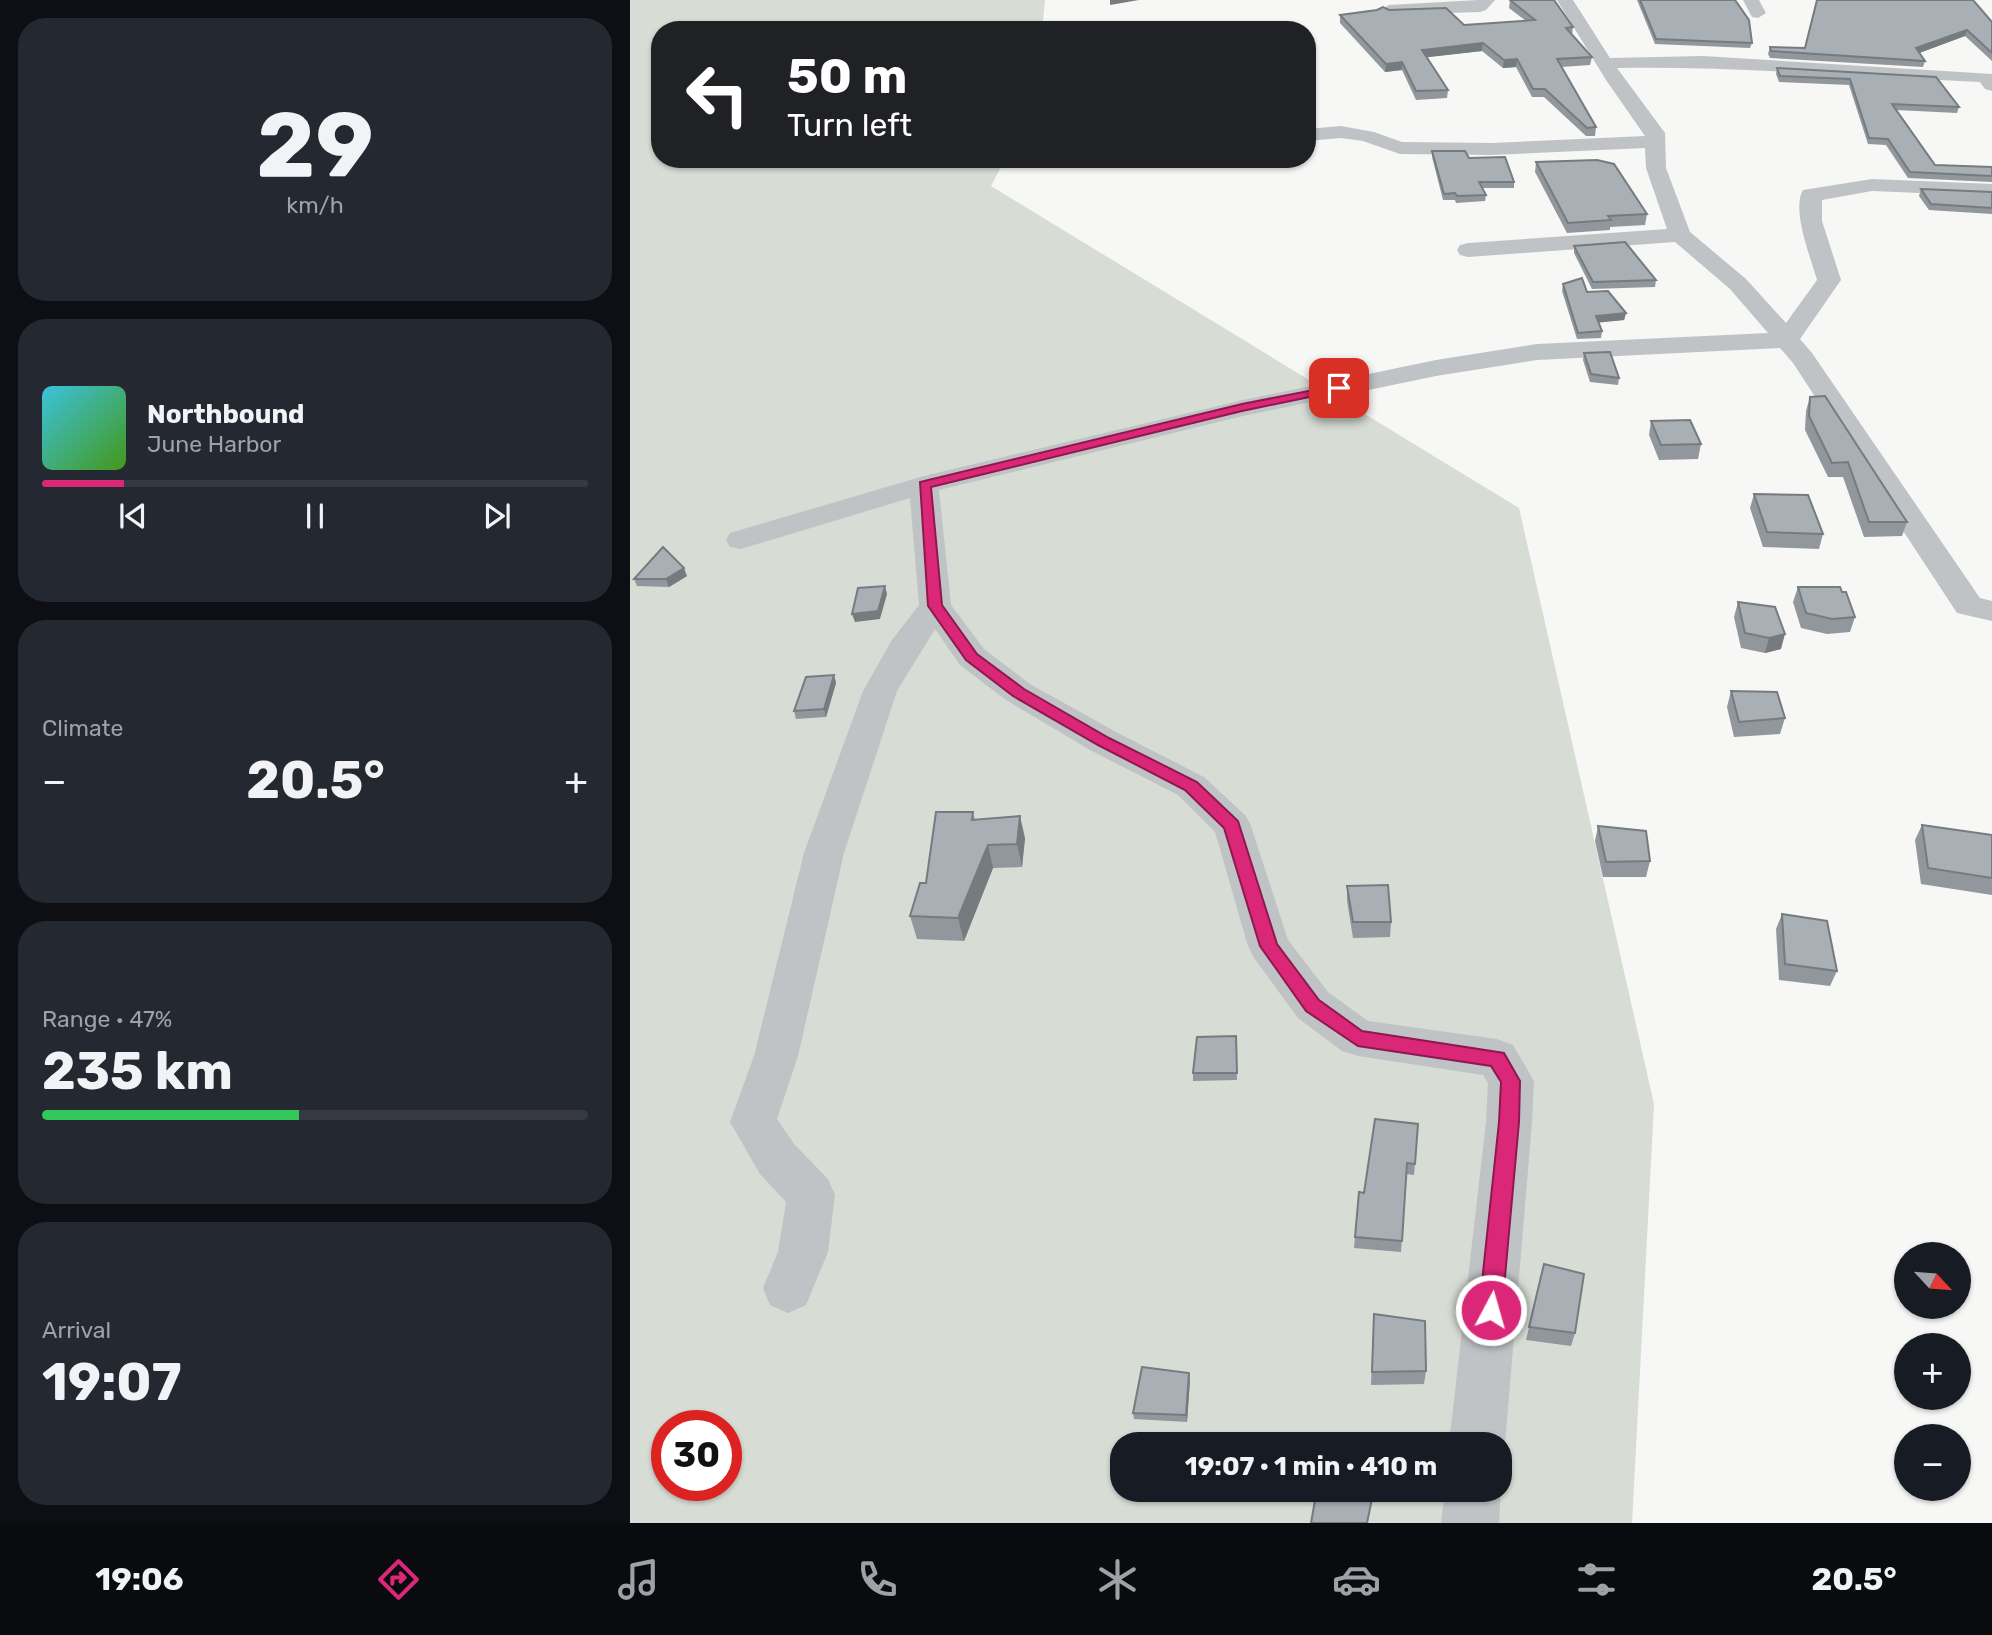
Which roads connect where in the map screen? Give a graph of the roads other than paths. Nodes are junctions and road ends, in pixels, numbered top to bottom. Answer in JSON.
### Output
{"nodes":[{"id":1,"x":1487,"y":0,"type":"edge"},
{"id":2,"x":1565,"y":0,"type":"edge"},
{"id":3,"x":1389,"y":10,"type":"edge"},
{"id":4,"x":1605,"y":63,"type":"junction"},
{"id":5,"x":1992,"y":85,"type":"edge"},
{"id":6,"x":1316,"y":134,"type":"edge"},
{"id":7,"x":1656,"y":141,"type":"junction"},
{"id":8,"x":1992,"y":190,"type":"edge"},
{"id":9,"x":1680,"y":235,"type":"junction"},
{"id":10,"x":1468,"y":250,"type":"dead end"},
{"id":11,"x":1787,"y":340,"type":"junction"},
{"id":12,"x":924,"y":485,"type":"junction"},
{"id":13,"x":741,"y":540,"type":"dead end"},
{"id":14,"x":935,"y":606,"type":"junction"},
{"id":15,"x":1992,"y":611,"type":"edge"},
{"id":16,"x":788,"y":1288,"type":"dead end"},
{"id":17,"x":1478,"y":1432,"type":"edge"},
{"id":18,"x":1471,"y":1502,"type":"edge"},
{"id":19,"x":1469,"y":1523,"type":"edge"}],
"edges":[{"from":1,"to":3,"type":"street"},
{"from":2,"to":4,"type":"street"},
{"from":4,"to":5,"type":"street"},
{"from":4,"to":7,"type":"street"},
{"from":6,"to":7,"type":"street"},
{"from":7,"to":9,"type":"street"},
{"from":8,"to":11,"type":"street"},
{"from":9,"to":10,"type":"street"},
{"from":9,"to":11,"type":"street"},
{"from":11,"to":12,"type":"street"},
{"from":11,"to":15,"type":"street"},
{"from":12,"to":13,"type":"street"},
{"from":12,"to":14,"type":"street"},
{"from":14,"to":16,"type":"street"},
{"from":14,"to":17,"type":"street"},
{"from":18,"to":19,"type":"street"}]}
